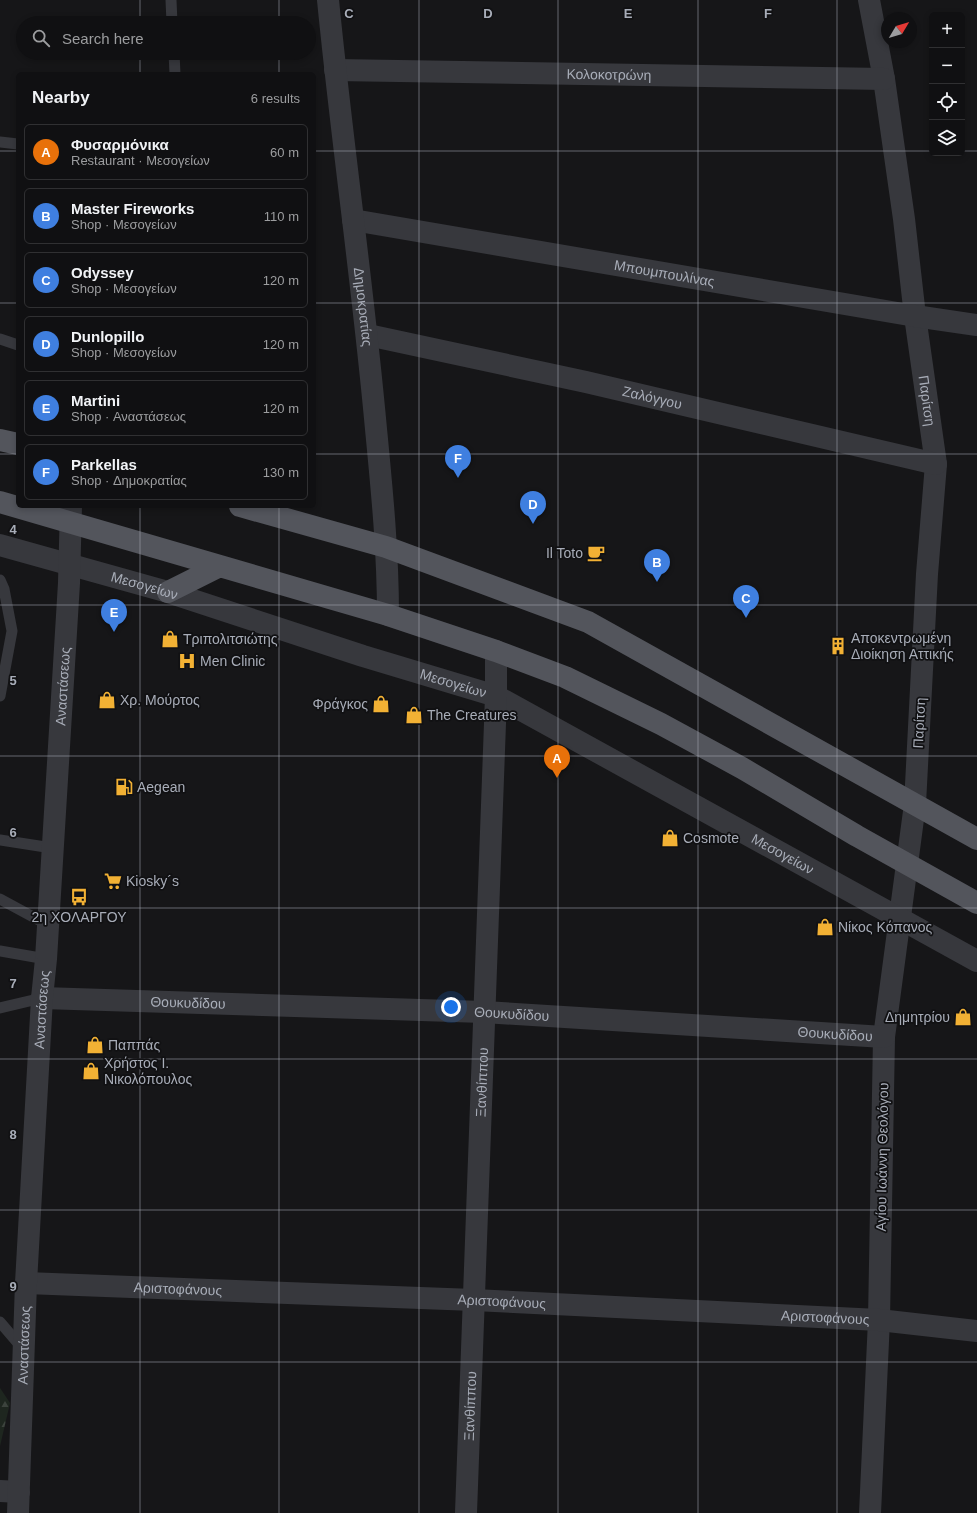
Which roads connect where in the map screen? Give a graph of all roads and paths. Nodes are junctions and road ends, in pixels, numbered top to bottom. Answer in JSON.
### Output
{"nodes":[{"id":1,"x":171,"y":0,"type":"edge"},
{"id":2,"x":328,"y":0,"type":"edge"},
{"id":3,"x":869,"y":0,"type":"edge"},
{"id":4,"x":172,"y":16,"type":"edge"},
{"id":5,"x":174,"y":60,"type":"edge"},
{"id":6,"x":335,"y":70,"type":"junction"},
{"id":7,"x":175,"y":72,"type":"edge"},
{"id":8,"x":884,"y":79,"type":"junction"},
{"id":9,"x":0,"y":142,"type":"edge"},
{"id":10,"x":16,"y":144,"type":"edge"},
{"id":11,"x":353,"y":220,"type":"junction"},
{"id":12,"x":915,"y":316,"type":"junction"},
{"id":13,"x":977,"y":325,"type":"edge"},
{"id":14,"x":368,"y":335,"type":"junction"},
{"id":15,"x":0,"y":339,"type":"edge"},
{"id":16,"x":16,"y":344,"type":"edge"},
{"id":17,"x":0,"y":440,"type":"edge"},
{"id":18,"x":16,"y":444,"type":"edge"},
{"id":19,"x":936,"y":464,"type":"junction"},
{"id":20,"x":0,"y":502,"type":"edge"},
{"id":21,"x":16,"y":505,"type":"edge"},
{"id":22,"x":36,"y":508,"type":"edge"},
{"id":23,"x":247,"y":508,"type":"edge"},
{"id":24,"x":71,"y":514,"type":"edge"},
{"id":25,"x":0,"y":545,"type":"edge"},
{"id":26,"x":386,"y":547,"type":"junction"},
{"id":27,"x":69,"y":564,"type":"junction"},
{"id":28,"x":220,"y":566,"type":"junction"},
{"id":29,"x":0,"y":580,"type":"edge"},
{"id":30,"x":168,"y":592,"type":"junction"},
{"id":31,"x":388,"y":615,"type":"junction"},
{"id":32,"x":496,"y":651,"type":"junction"},
{"id":33,"x":0,"y":696,"type":"edge"},
{"id":34,"x":496,"y":696,"type":"junction"},
{"id":35,"x":915,"y":804,"type":"junction"},
{"id":36,"x":977,"y":839,"type":"edge"},
{"id":37,"x":0,"y":840,"type":"edge"},
{"id":38,"x":52,"y":848,"type":"junction"},
{"id":39,"x":908,"y":865,"type":"junction"},
{"id":40,"x":0,"y":899,"type":"edge"},
{"id":41,"x":977,"y":903,"type":"edge"},
{"id":42,"x":900,"y":920,"type":"junction"},
{"id":43,"x":48,"y":926,"type":"junction"},
{"id":44,"x":0,"y":951,"type":"edge"},
{"id":45,"x":46,"y":959,"type":"junction"},
{"id":46,"x":977,"y":961,"type":"edge"},
{"id":47,"x":42,"y":998,"type":"junction"},
{"id":48,"x":0,"y":1008,"type":"edge"},
{"id":49,"x":484,"y":1012,"type":"junction"},
{"id":50,"x":884,"y":1037,"type":"junction"},
{"id":51,"x":26,"y":1283,"type":"junction"},
{"id":52,"x":474,"y":1300,"type":"junction"},
{"id":53,"x":879,"y":1320,"type":"junction"},
{"id":54,"x":0,"y":1322,"type":"edge"},
{"id":55,"x":977,"y":1331,"type":"edge"},
{"id":56,"x":24,"y":1350,"type":"junction"},
{"id":57,"x":10,"y":1491,"type":"edge"},
{"id":58,"x":18,"y":1513,"type":"edge"},
{"id":59,"x":466,"y":1513,"type":"edge"},
{"id":60,"x":870,"y":1513,"type":"edge"}],
"edges":[{"from":1,"to":4,"type":"lane"},
{"from":2,"to":6,"type":"street","name":"Δημοκρατίας"},
{"from":3,"to":8,"type":"street","name":"Παρίτση"},
{"from":5,"to":7,"type":"lane"},
{"from":6,"to":8,"type":"street","name":"Κολοκοτρώνη"},
{"from":6,"to":11,"type":"street","name":"Δημοκρατίας"},
{"from":8,"to":12,"type":"street","name":"Παρίτση"},
{"from":9,"to":10,"type":"lane"},
{"from":11,"to":12,"type":"street","name":"Μπουμπουλίνας"},
{"from":11,"to":14,"type":"street","name":"Δημοκρατίας"},
{"from":12,"to":13,"type":"street","name":"Μπουμπουλίνας"},
{"from":12,"to":19,"type":"street","name":"Παρίτση"},
{"from":14,"to":19,"type":"street","name":"Ζαλόγγου"},
{"from":14,"to":26,"type":"street","name":"Δημοκρατίας"},
{"from":15,"to":16,"type":"lane"},
{"from":17,"to":18,"type":"main road"},
{"from":19,"to":35,"type":"street","name":"Παρίτση"},
{"from":20,"to":21,"type":"main road"},
{"from":22,"to":24,"type":"main road"},
{"from":23,"to":26,"type":"main road"},
{"from":24,"to":27,"type":"street","name":"Αναστάσεως"},
{"from":24,"to":28,"type":"main road"},
{"from":25,"to":27,"type":"street","name":"Μεσογείων"},
{"from":26,"to":31,"type":"street","name":"Δημοκρατίας"},
{"from":26,"to":35,"type":"main road"},
{"from":27,"to":30,"type":"street","name":"Μεσογείων"},
{"from":27,"to":38,"type":"street","name":"Αναστάσεως"},
{"from":28,"to":30,"type":"main road"},
{"from":28,"to":31,"type":"main road"},
{"from":29,"to":33,"type":"lane"},
{"from":30,"to":34,"type":"street","name":"Μεσογείων"},
{"from":31,"to":32,"type":"main road"},
{"from":32,"to":34,"type":"street","name":"Ξανθίππου"},
{"from":32,"to":39,"type":"main road"},
{"from":34,"to":42,"type":"street","name":"Μεσογείων"},
{"from":34,"to":49,"type":"street","name":"Ξανθίππου"},
{"from":35,"to":36,"type":"main road"},
{"from":35,"to":39,"type":"street","name":"Αγίου Ιωάννη Θεολόγου"},
{"from":37,"to":38,"type":"lane"},
{"from":38,"to":43,"type":"street","name":"Αναστάσεως"},
{"from":39,"to":41,"type":"main road"},
{"from":39,"to":42,"type":"street","name":"Αγίου Ιωάννη Θεολόγου"},
{"from":40,"to":43,"type":"lane"},
{"from":42,"to":46,"type":"street","name":"Μεσογείων"},
{"from":42,"to":50,"type":"street","name":"Αγίου Ιωάννη Θεολόγου"},
{"from":43,"to":45,"type":"street","name":"Αναστάσεως"},
{"from":44,"to":45,"type":"lane"},
{"from":45,"to":47,"type":"street","name":"Αναστάσεως"},
{"from":47,"to":48,"type":"lane"},
{"from":47,"to":49,"type":"street","name":"Θουκυδίδου"},
{"from":47,"to":51,"type":"street","name":"Αναστάσεως"},
{"from":49,"to":50,"type":"street","name":"Θουκυδίδου"},
{"from":49,"to":52,"type":"street","name":"Ξανθίππου"},
{"from":50,"to":53,"type":"street","name":"Αγίου Ιωάννη Θεολόγου"},
{"from":51,"to":52,"type":"street","name":"Αριστοφάνους"},
{"from":51,"to":56,"type":"street","name":"Αναστάσεως"},
{"from":52,"to":53,"type":"street","name":"Αριστοφάνους"},
{"from":52,"to":59,"type":"street","name":"Ξανθίππου"},
{"from":53,"to":55,"type":"street","name":"Αριστοφάνους"},
{"from":53,"to":60,"type":"street","name":"Αγίου Ιωάννη Θεολόγου"},
{"from":54,"to":56,"type":"lane"},
{"from":56,"to":57,"type":"street","name":"Αναστάσεως"},
{"from":57,"to":58,"type":"street","name":"Αναστάσεως"}]}
